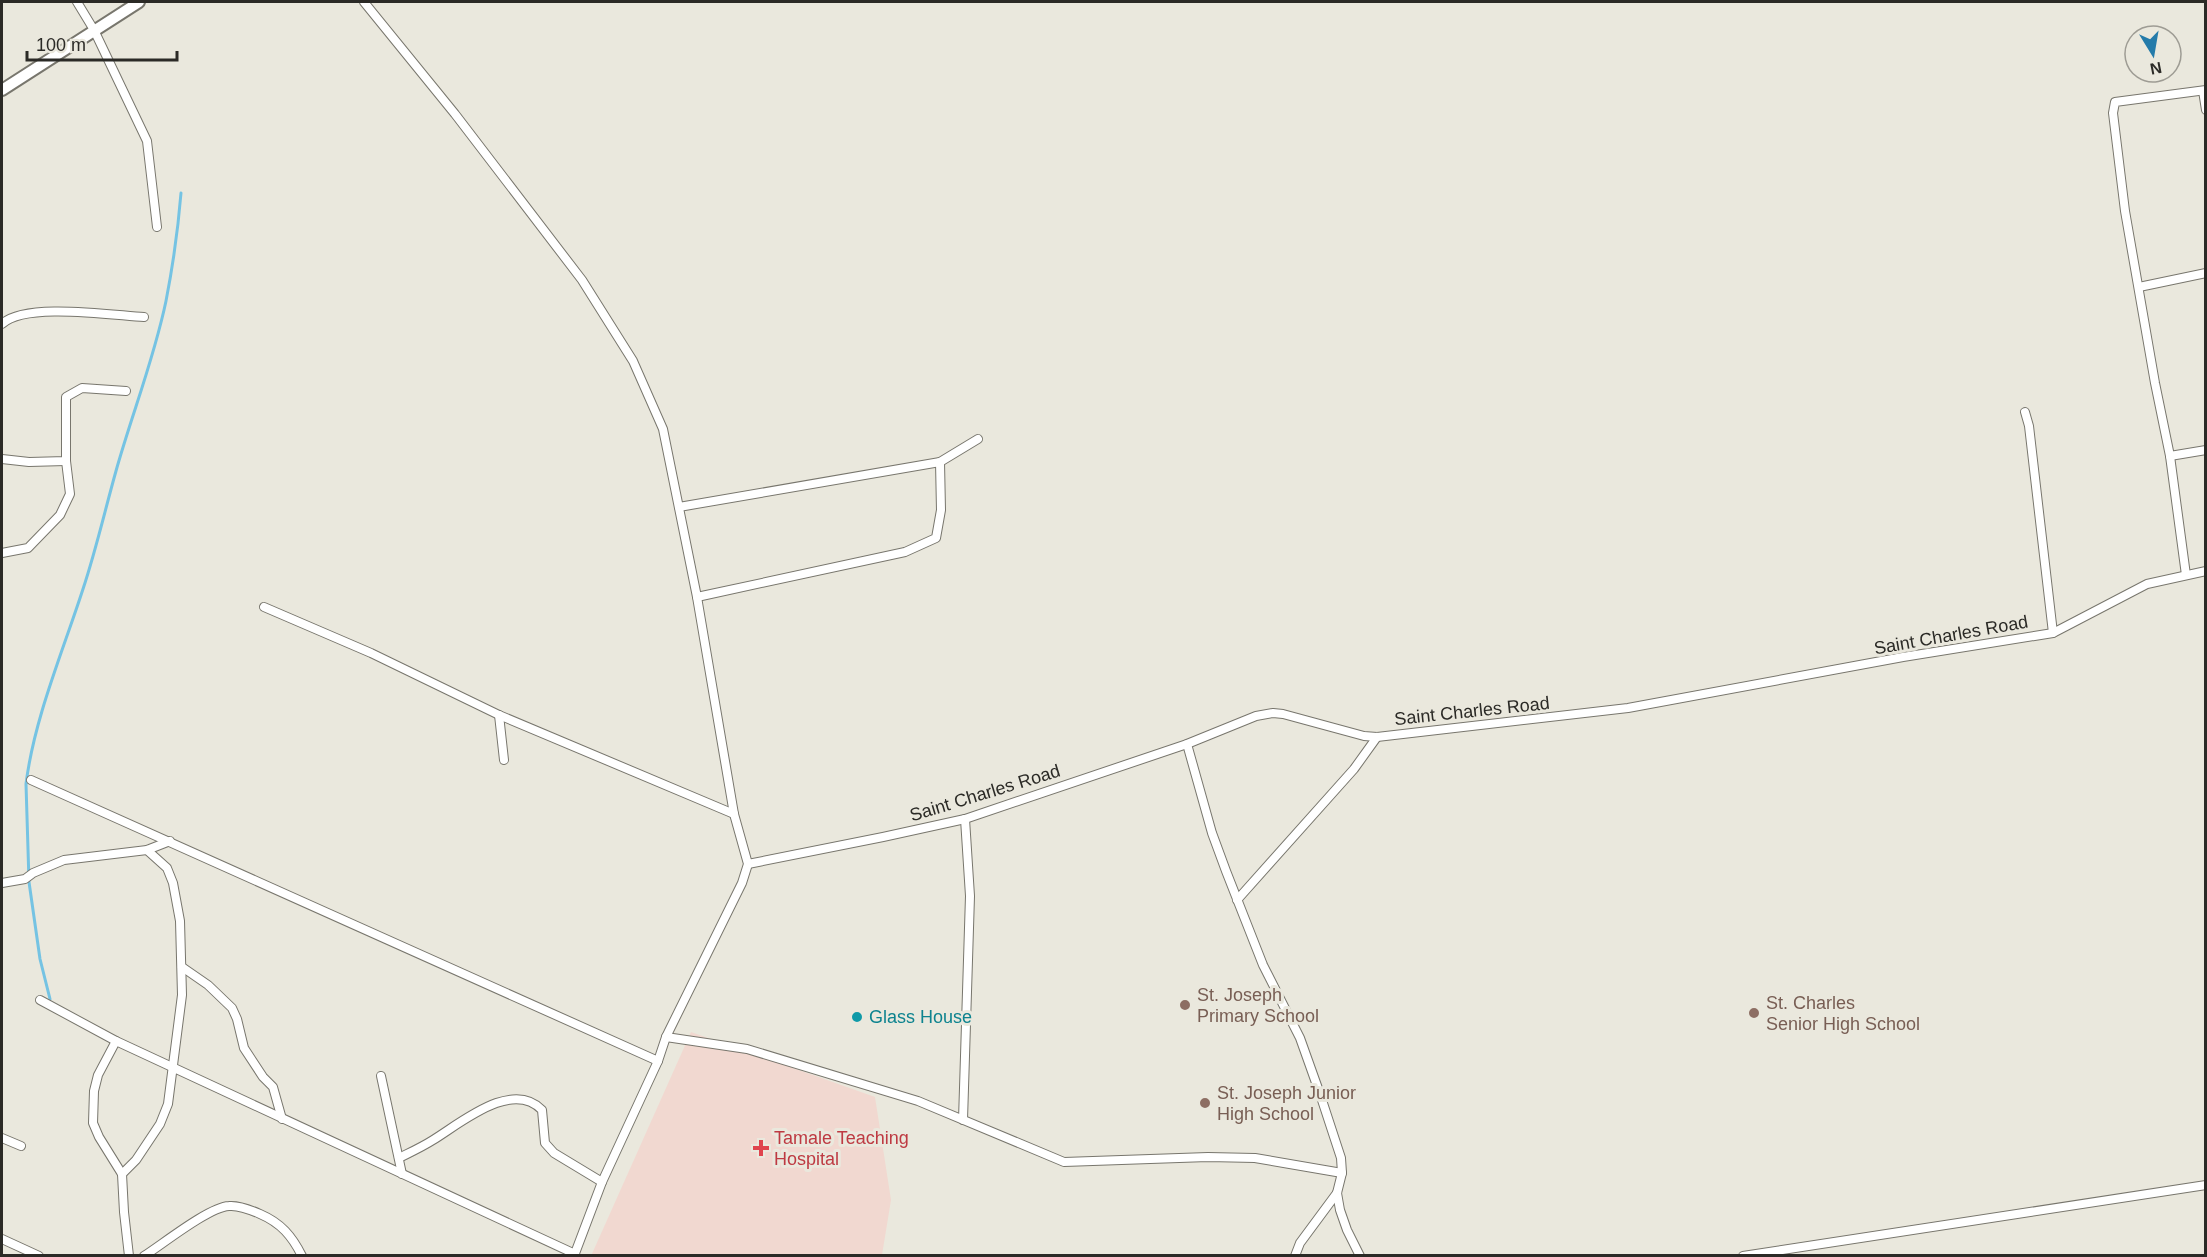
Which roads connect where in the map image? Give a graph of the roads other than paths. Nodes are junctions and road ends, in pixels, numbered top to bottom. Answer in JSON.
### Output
{"nodes":[{"id":1,"x":77,"y":2,"type":"edge"},
{"id":2,"x":138,"y":2,"type":"edge"},
{"id":3,"x":364,"y":2,"type":"edge"},
{"id":4,"x":94,"y":30,"type":"junction"},
{"id":5,"x":2,"y":90,"type":"edge"},
{"id":6,"x":2204,"y":90,"type":"edge"},
{"id":7,"x":2205,"y":110,"type":"edge"},
{"id":8,"x":157,"y":227,"type":"dead end"},
{"id":9,"x":2205,"y":273,"type":"edge"},
{"id":10,"x":2139,"y":286,"type":"junction"},
{"id":11,"x":144,"y":317,"type":"dead end"},
{"id":12,"x":2,"y":324,"type":"edge"},
{"id":13,"x":126,"y":391,"type":"dead end"},
{"id":14,"x":2025,"y":412,"type":"dead end"},
{"id":15,"x":978,"y":439,"type":"dead end"},
{"id":16,"x":2205,"y":450,"type":"edge"},
{"id":17,"x":2170,"y":456,"type":"junction"},
{"id":18,"x":2,"y":459,"type":"edge"},
{"id":19,"x":66,"y":461,"type":"junction"},
{"id":20,"x":940,"y":462,"type":"junction"},
{"id":21,"x":679,"y":507,"type":"junction"},
{"id":22,"x":2,"y":553,"type":"edge"},
{"id":23,"x":2205,"y":571,"type":"edge"},
{"id":24,"x":2186,"y":575,"type":"junction"},
{"id":25,"x":697,"y":597,"type":"junction"},
{"id":26,"x":264,"y":607,"type":"dead end"},
{"id":27,"x":2053,"y":633,"type":"junction"},
{"id":28,"x":500,"y":715,"type":"junction"},
{"id":29,"x":1377,"y":737,"type":"junction"},
{"id":30,"x":1187,"y":744,"type":"junction"},
{"id":31,"x":504,"y":760,"type":"dead end"},
{"id":32,"x":31,"y":780,"type":"dead end"},
{"id":33,"x":734,"y":814,"type":"junction"},
{"id":34,"x":965,"y":819,"type":"junction"},
{"id":35,"x":170,"y":842,"type":"junction"},
{"id":36,"x":147,"y":850,"type":"junction"},
{"id":37,"x":748,"y":864,"type":"junction"},
{"id":38,"x":2,"y":883,"type":"edge"},
{"id":39,"x":1237,"y":900,"type":"junction"},
{"id":40,"x":182,"y":967,"type":"junction"},
{"id":41,"x":40,"y":1000,"type":"dead end"},
{"id":42,"x":666,"y":1037,"type":"junction"},
{"id":43,"x":116,"y":1041,"type":"junction"},
{"id":44,"x":657,"y":1061,"type":"junction"},
{"id":45,"x":173,"y":1068,"type":"junction"},
{"id":46,"x":381,"y":1076,"type":"dead end"},
{"id":47,"x":282,"y":1119,"type":"junction"},
{"id":48,"x":963,"y":1120,"type":"junction"},
{"id":49,"x":2,"y":1138,"type":"edge"},
{"id":50,"x":21,"y":1146,"type":"dead end"},
{"id":51,"x":399,"y":1158,"type":"junction"},
{"id":52,"x":1342,"y":1173,"type":"junction"},
{"id":53,"x":122,"y":1174,"type":"junction"},
{"id":54,"x":402,"y":1174,"type":"junction"},
{"id":55,"x":602,"y":1182,"type":"junction"},
{"id":56,"x":2205,"y":1185,"type":"edge"},
{"id":57,"x":1337,"y":1193,"type":"junction"},
{"id":58,"x":2,"y":1239,"type":"edge"},
{"id":59,"x":575,"y":1255,"type":"edge"},
{"id":60,"x":39,"y":1256,"type":"edge"},
{"id":61,"x":129,"y":1256,"type":"edge"},
{"id":62,"x":144,"y":1256,"type":"edge"},
{"id":63,"x":302,"y":1256,"type":"edge"},
{"id":64,"x":1295,"y":1256,"type":"edge"},
{"id":65,"x":1360,"y":1256,"type":"edge"},
{"id":66,"x":1743,"y":1256,"type":"edge"}],
"edges":[{"from":1,"to":4,"type":"street"},
{"from":2,"to":4,"type":"main road"},
{"from":3,"to":21,"type":"street"},
{"from":4,"to":5,"type":"main road"},
{"from":4,"to":8,"type":"street"},
{"from":6,"to":7,"type":"street"},
{"from":6,"to":10,"type":"street"},
{"from":9,"to":10,"type":"street"},
{"from":10,"to":17,"type":"street"},
{"from":11,"to":12,"type":"street"},
{"from":13,"to":19,"type":"street"},
{"from":14,"to":27,"type":"street"},
{"from":15,"to":20,"type":"street"},
{"from":16,"to":17,"type":"street"},
{"from":17,"to":24,"type":"street"},
{"from":18,"to":19,"type":"street"},
{"from":19,"to":22,"type":"street"},
{"from":20,"to":21,"type":"street"},
{"from":20,"to":25,"type":"street"},
{"from":21,"to":25,"type":"street"},
{"from":23,"to":24,"type":"street","name":"Saint Charles Road"},
{"from":24,"to":27,"type":"street","name":"Saint Charles Road"},
{"from":25,"to":33,"type":"street"},
{"from":26,"to":28,"type":"street"},
{"from":27,"to":29,"type":"street","name":"Saint Charles Road"},
{"from":28,"to":31,"type":"street"},
{"from":28,"to":33,"type":"street"},
{"from":29,"to":30,"type":"street","name":"Saint Charles Road"},
{"from":29,"to":39,"type":"street"},
{"from":30,"to":34,"type":"street","name":"Saint Charles Road"},
{"from":30,"to":39,"type":"street"},
{"from":32,"to":35,"type":"street"},
{"from":33,"to":37,"type":"street"},
{"from":34,"to":37,"type":"street","name":"Saint Charles Road"},
{"from":34,"to":48,"type":"street"},
{"from":35,"to":36,"type":"street"},
{"from":35,"to":44,"type":"street"},
{"from":36,"to":38,"type":"street"},
{"from":36,"to":40,"type":"street"},
{"from":37,"to":42,"type":"street"},
{"from":39,"to":52,"type":"street"},
{"from":40,"to":45,"type":"street"},
{"from":40,"to":47,"type":"street"},
{"from":41,"to":43,"type":"street"},
{"from":42,"to":44,"type":"street"},
{"from":42,"to":48,"type":"street"},
{"from":43,"to":45,"type":"street"},
{"from":43,"to":53,"type":"street"},
{"from":44,"to":55,"type":"street"},
{"from":45,"to":47,"type":"street"},
{"from":45,"to":53,"type":"street"},
{"from":46,"to":51,"type":"street"},
{"from":47,"to":54,"type":"street"},
{"from":48,"to":52,"type":"street"},
{"from":49,"to":50,"type":"street"},
{"from":51,"to":54,"type":"street"},
{"from":51,"to":55,"type":"street"},
{"from":52,"to":57,"type":"street"},
{"from":53,"to":61,"type":"street"},
{"from":54,"to":59,"type":"street"},
{"from":55,"to":59,"type":"street"},
{"from":56,"to":66,"type":"street"},
{"from":57,"to":64,"type":"street"},
{"from":57,"to":65,"type":"street"},
{"from":58,"to":60,"type":"street"},
{"from":62,"to":63,"type":"street"}]}
